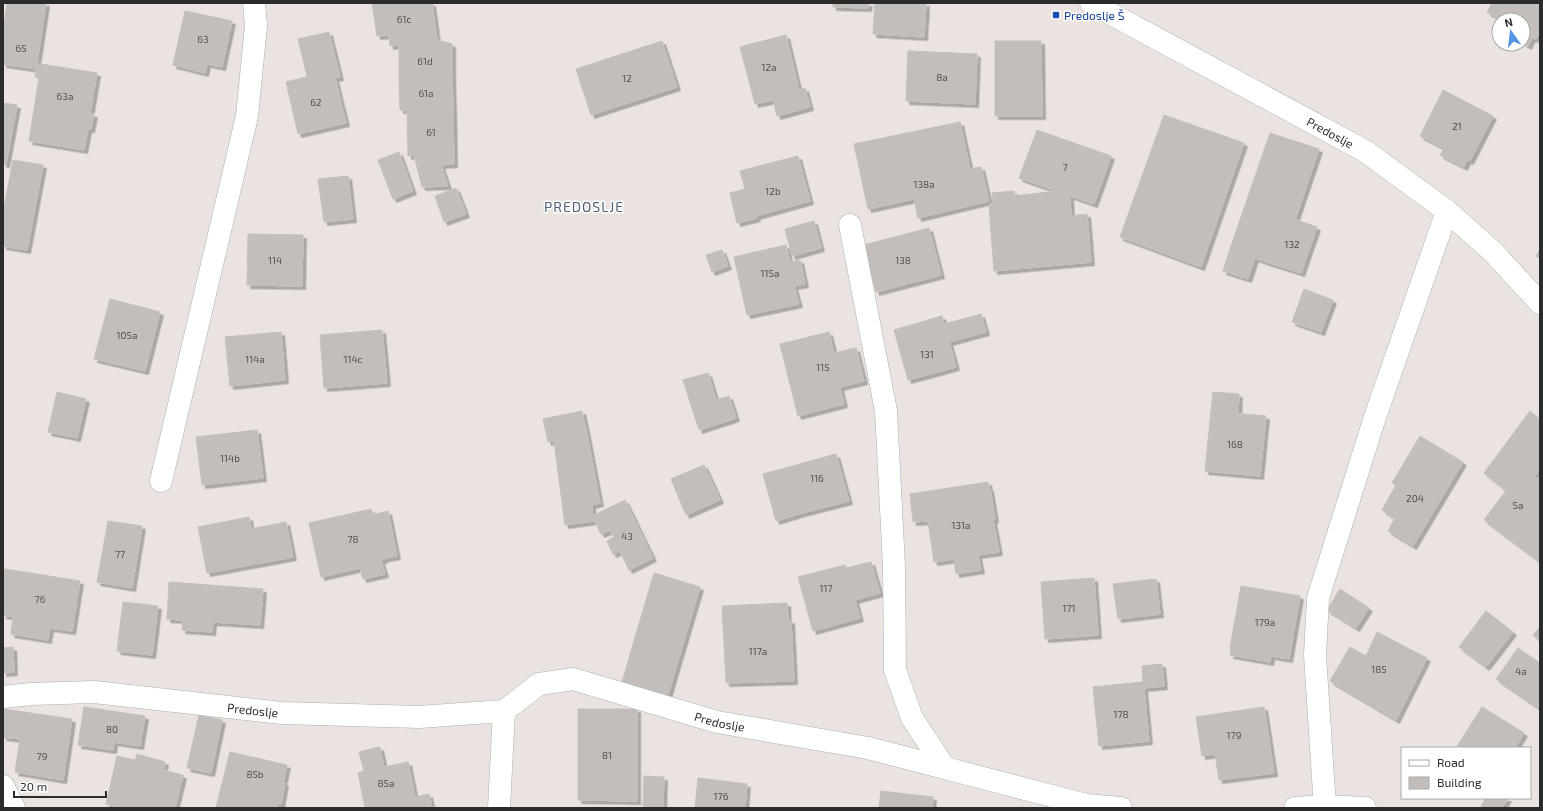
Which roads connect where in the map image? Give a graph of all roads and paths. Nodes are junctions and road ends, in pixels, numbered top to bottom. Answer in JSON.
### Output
{"nodes":[{"id":1,"x":254,"y":3,"type":"edge"},
{"id":2,"x":1091,"y":3,"type":"edge"},
{"id":3,"x":1447,"y":211,"type":"junction"},
{"id":4,"x":850,"y":225,"type":"dead end"},
{"id":5,"x":1540,"y":302,"type":"edge"},
{"id":6,"x":161,"y":481,"type":"dead end"},
{"id":7,"x":3,"y":697,"type":"edge"},
{"id":8,"x":504,"y":711,"type":"junction"},
{"id":9,"x":945,"y":768,"type":"junction"},
{"id":10,"x":3,"y":786,"type":"edge"},
{"id":11,"x":1325,"y":807,"type":"edge"},
{"id":12,"x":14,"y":808,"type":"edge"},
{"id":13,"x":499,"y":808,"type":"edge"},
{"id":14,"x":1121,"y":808,"type":"edge"},
{"id":15,"x":1295,"y":808,"type":"edge"},
{"id":16,"x":1365,"y":808,"type":"edge"}],
"edges":[{"from":1,"to":6,"type":"street"},
{"from":2,"to":3,"type":"street","name":"Predoslje"},
{"from":3,"to":5,"type":"street","name":"Predoslje"},
{"from":3,"to":11,"type":"street"},
{"from":4,"to":9,"type":"street"},
{"from":7,"to":8,"type":"street","name":"Predoslje"},
{"from":8,"to":9,"type":"street","name":"Predoslje"},
{"from":8,"to":13,"type":"street"},
{"from":9,"to":14,"type":"street","name":"Predoslje"},
{"from":10,"to":12,"type":"street"},
{"from":11,"to":15,"type":"street"},
{"from":11,"to":16,"type":"street"}]}
